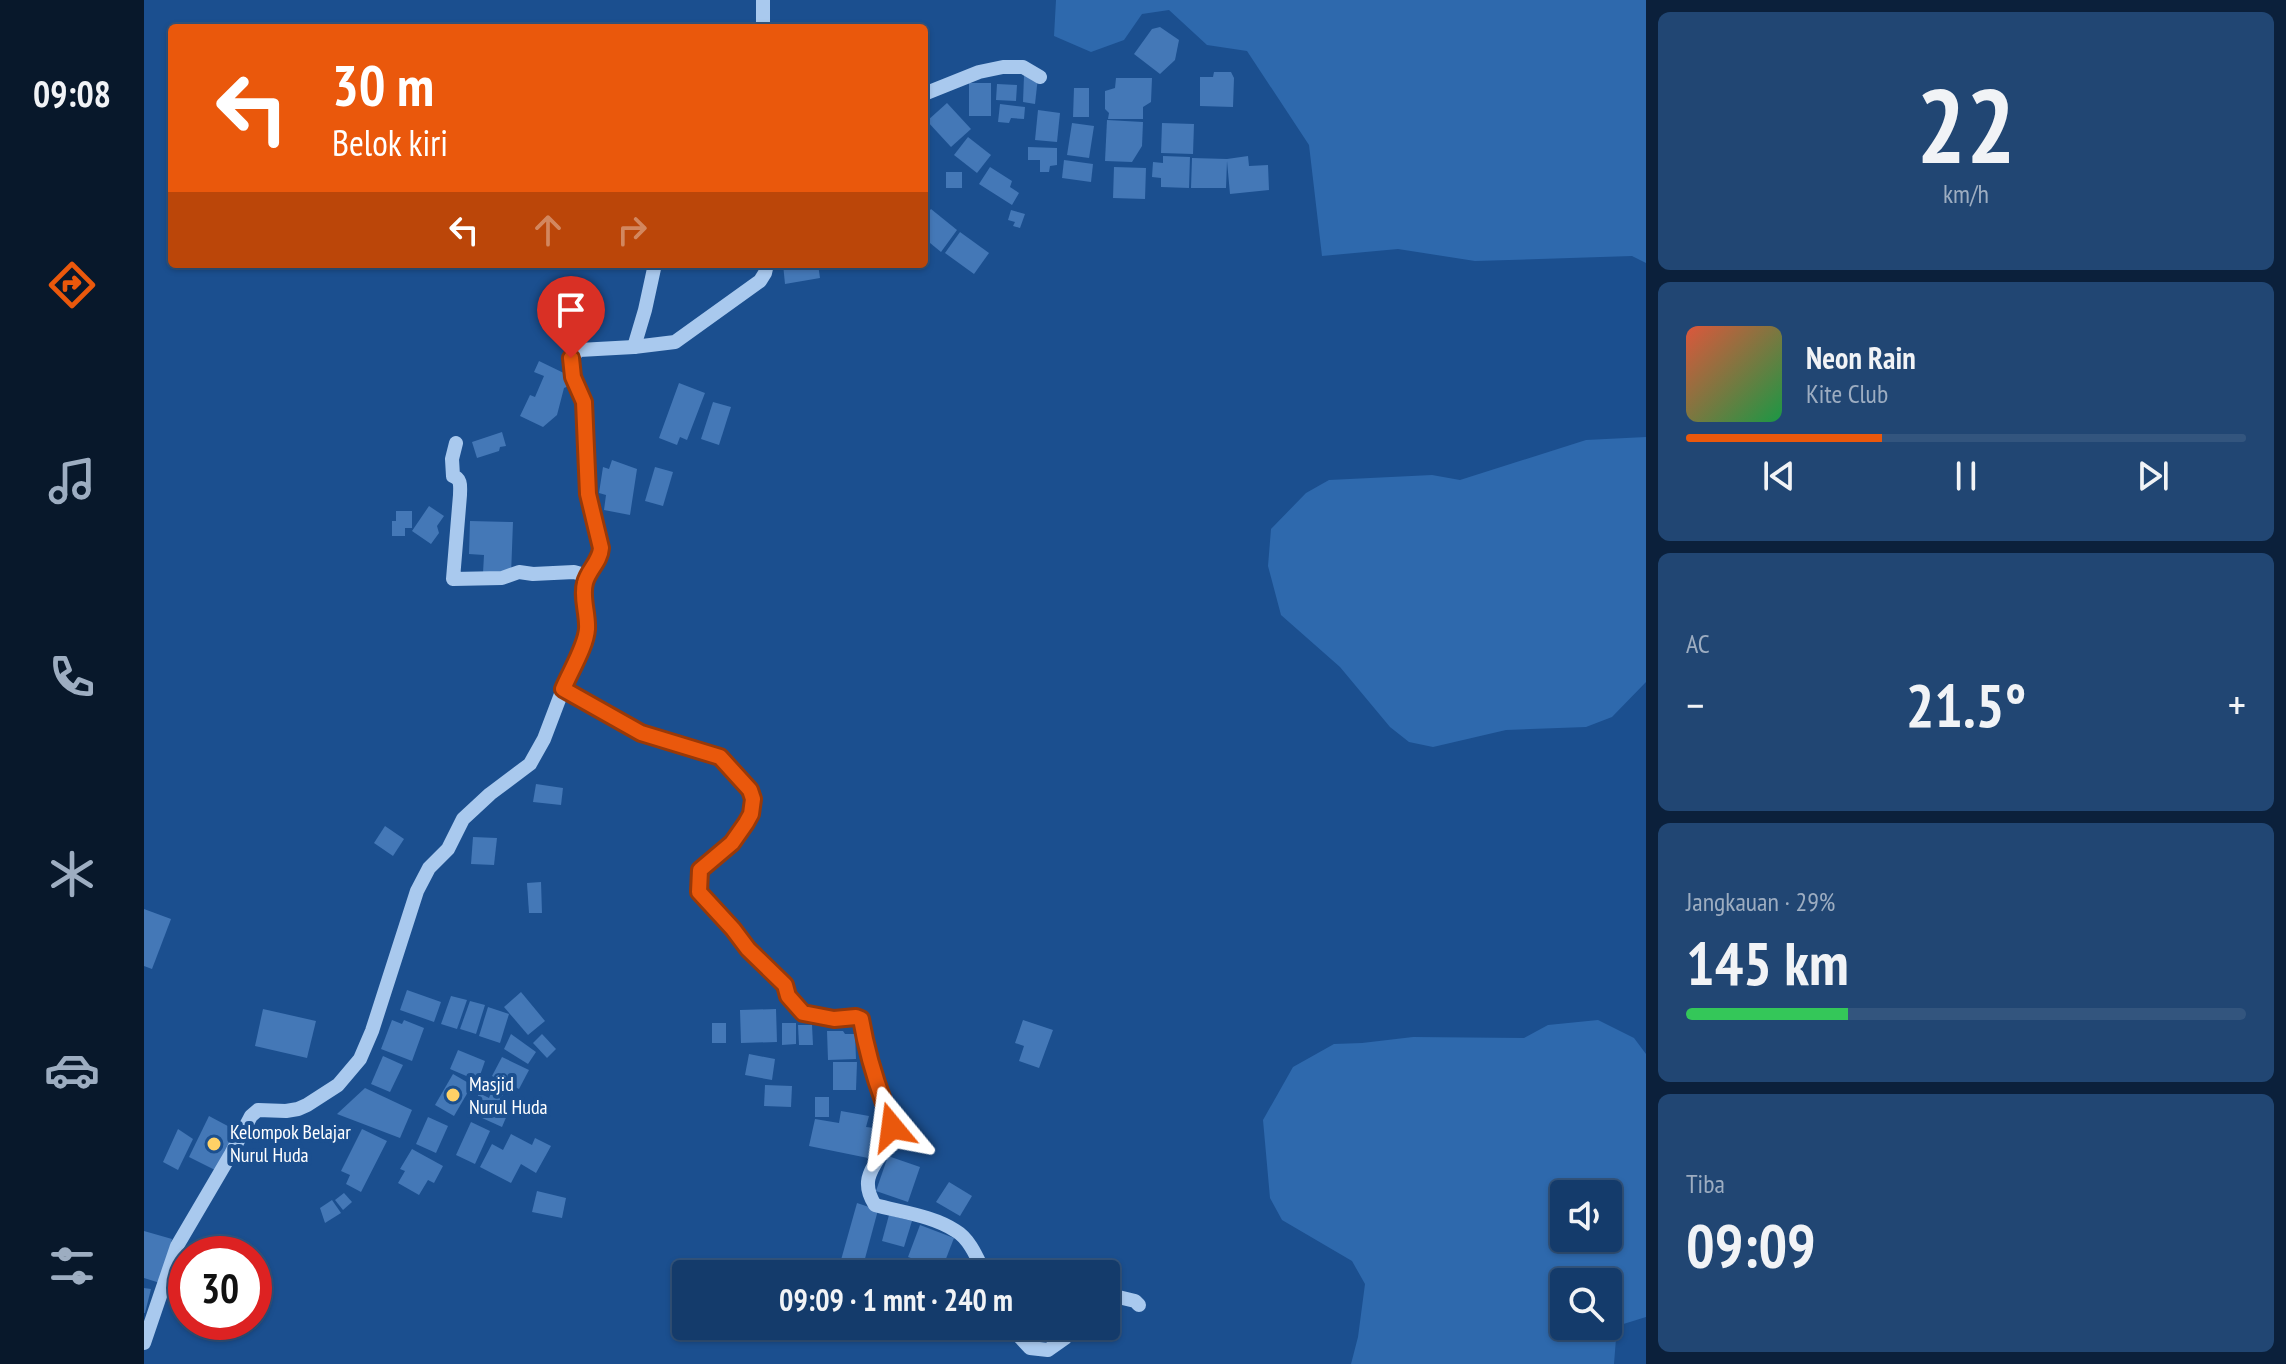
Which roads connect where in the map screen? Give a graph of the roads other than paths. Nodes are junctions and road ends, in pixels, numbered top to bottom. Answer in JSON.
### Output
{"nodes":[{"id":1,"x":763,"y":0,"type":"edge"},
{"id":2,"x":763,"y":24,"type":"edge"},
{"id":3,"x":1040,"y":77,"type":"dead end"},
{"id":4,"x":928,"y":94,"type":"edge"},
{"id":5,"x":654,"y":268,"type":"edge"},
{"id":6,"x":766,"y":268,"type":"edge"},
{"id":7,"x":634,"y":347,"type":"junction"},
{"id":8,"x":456,"y":443,"type":"dead end"},
{"id":9,"x":588,"y":576,"type":"junction"},
{"id":10,"x":563,"y":689,"type":"junction"},
{"id":11,"x":977,"y":1260,"type":"edge"},
{"id":12,"x":1120,"y":1297,"type":"edge"},
{"id":13,"x":1139,"y":1305,"type":"dead end"},
{"id":14,"x":1023,"y":1340,"type":"edge"},
{"id":15,"x":1062,"y":1340,"type":"edge"},
{"id":16,"x":144,"y":1343,"type":"edge"}],
"edges":[{"from":1,"to":2,"type":"street"},
{"from":3,"to":4,"type":"street"},
{"from":5,"to":7,"type":"street"},
{"from":6,"to":7,"type":"street"},
{"from":7,"to":9,"type":"street"},
{"from":8,"to":9,"type":"street"},
{"from":9,"to":10,"type":"street"},
{"from":10,"to":11,"type":"street"},
{"from":10,"to":16,"type":"street"},
{"from":12,"to":13,"type":"street"},
{"from":14,"to":15,"type":"street"}]}
